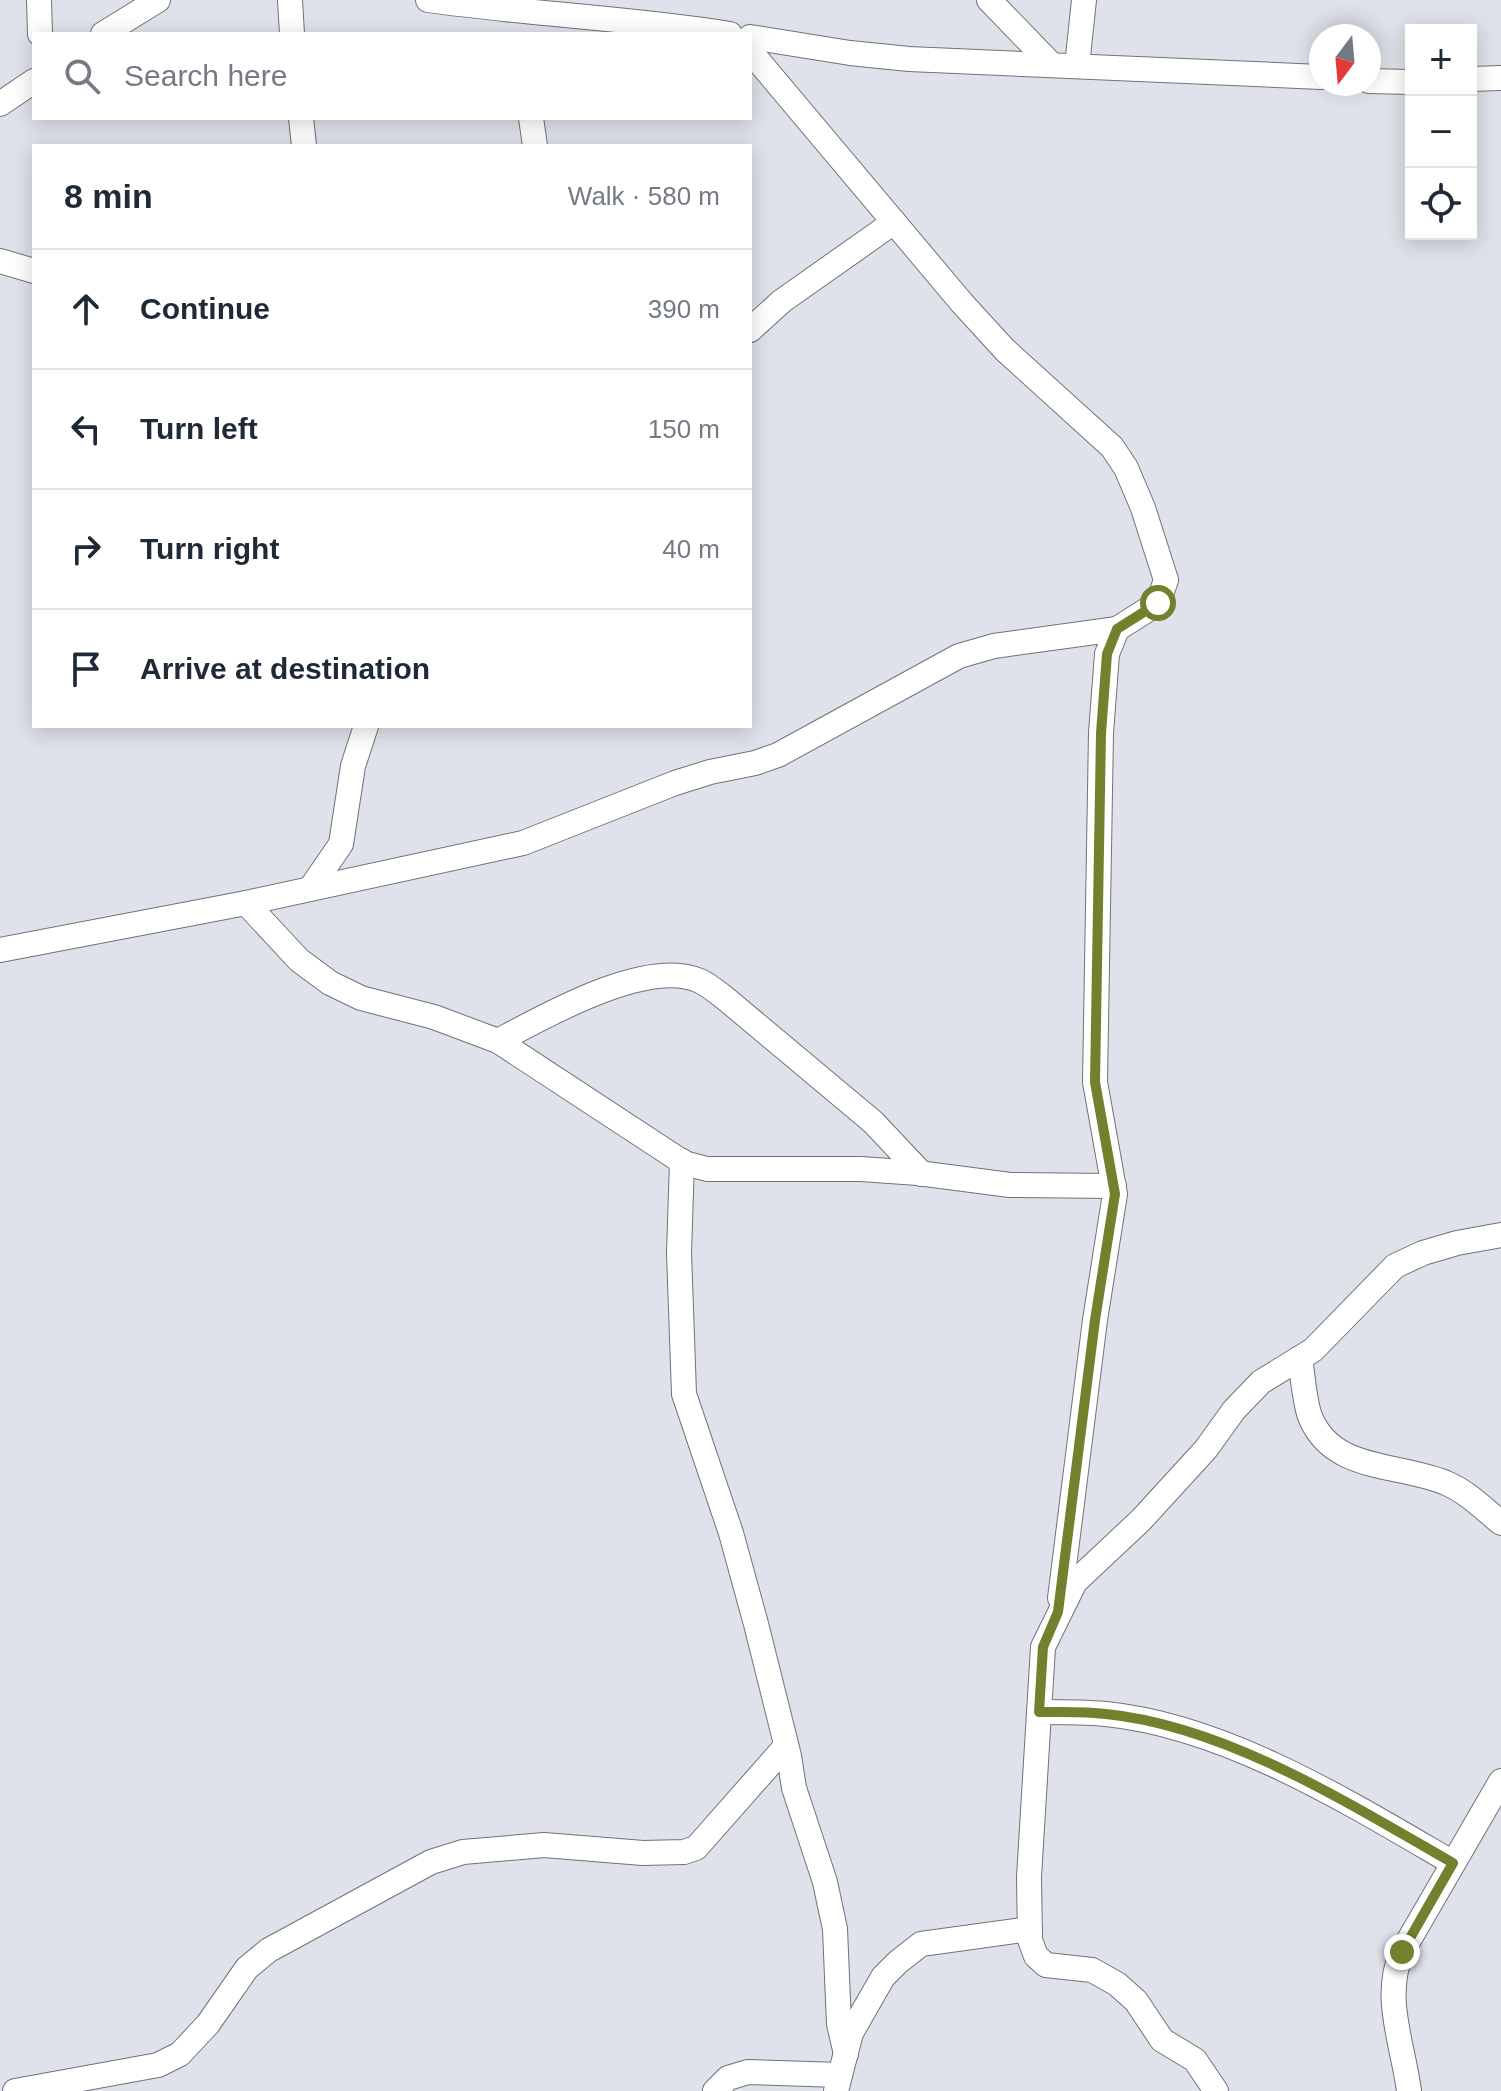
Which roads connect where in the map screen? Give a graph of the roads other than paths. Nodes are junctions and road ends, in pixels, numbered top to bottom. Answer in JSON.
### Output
{"nodes":[{"id":1,"x":39,"y":0,"type":"edge"},
{"id":2,"x":158,"y":0,"type":"edge"},
{"id":3,"x":290,"y":0,"type":"edge"},
{"id":4,"x":428,"y":0,"type":"edge"},
{"id":5,"x":989,"y":0,"type":"edge"},
{"id":6,"x":1084,"y":0,"type":"edge"},
{"id":7,"x":547,"y":16,"type":"edge"},
{"id":8,"x":40,"y":32,"type":"edge"},
{"id":9,"x":106,"y":32,"type":"edge"},
{"id":10,"x":292,"y":32,"type":"edge"},
{"id":11,"x":719,"y":32,"type":"edge"},
{"id":12,"x":752,"y":37,"type":"edge"},
{"id":13,"x":752,"y":53,"type":"edge"},
{"id":14,"x":1052,"y":65,"type":"junction"},
{"id":15,"x":1077,"y":66,"type":"junction"},
{"id":16,"x":1309,"y":76,"type":"edge"},
{"id":17,"x":1501,"y":78,"type":"edge"},
{"id":18,"x":1477,"y":79,"type":"edge"},
{"id":19,"x":1381,"y":81,"type":"edge"},
{"id":20,"x":32,"y":82,"type":"edge"},
{"id":21,"x":1405,"y":82,"type":"edge"},
{"id":22,"x":0,"y":104,"type":"edge"},
{"id":23,"x":301,"y":120,"type":"edge"},
{"id":24,"x":531,"y":120,"type":"edge"},
{"id":25,"x":304,"y":144,"type":"edge"},
{"id":26,"x":535,"y":144,"type":"edge"},
{"id":27,"x":894,"y":222,"type":"junction"},
{"id":28,"x":0,"y":261,"type":"edge"},
{"id":29,"x":32,"y":270,"type":"edge"},
{"id":30,"x":752,"y":328,"type":"edge"},
{"id":31,"x":1117,"y":629,"type":"junction"},
{"id":32,"x":365,"y":728,"type":"edge"},
{"id":33,"x":310,"y":889,"type":"junction"},
{"id":34,"x":246,"y":903,"type":"junction"},
{"id":35,"x":0,"y":950,"type":"edge"},
{"id":36,"x":498,"y":1041,"type":"junction"},
{"id":37,"x":682,"y":1161,"type":"junction"},
{"id":38,"x":922,"y":1174,"type":"junction"},
{"id":39,"x":1114,"y":1186,"type":"junction"},
{"id":40,"x":1501,"y":1235,"type":"edge"},
{"id":41,"x":1300,"y":1358,"type":"junction"},
{"id":42,"x":1501,"y":1523,"type":"edge"},
{"id":43,"x":1058,"y":1612,"type":"junction"},
{"id":44,"x":1039,"y":1712,"type":"junction"},
{"id":45,"x":786,"y":1746,"type":"junction"},
{"id":46,"x":1501,"y":1781,"type":"edge"},
{"id":47,"x":1453,"y":1863,"type":"junction"},
{"id":48,"x":1030,"y":1929,"type":"junction"},
{"id":49,"x":840,"y":2074,"type":"edge"},
{"id":50,"x":15,"y":2091,"type":"edge"},
{"id":51,"x":715,"y":2091,"type":"edge"},
{"id":52,"x":1216,"y":2091,"type":"edge"},
{"id":53,"x":1409,"y":2091,"type":"edge"}],
"edges":[{"from":1,"to":8,"type":"street"},
{"from":2,"to":9,"type":"street"},
{"from":3,"to":10,"type":"street"},
{"from":4,"to":7,"type":"street"},
{"from":5,"to":14,"type":"street"},
{"from":6,"to":15,"type":"street"},
{"from":7,"to":11,"type":"street"},
{"from":12,"to":14,"type":"street"},
{"from":13,"to":27,"type":"street"},
{"from":14,"to":15,"type":"street"},
{"from":15,"to":16,"type":"street"},
{"from":17,"to":18,"type":"street"},
{"from":19,"to":21,"type":"street"},
{"from":20,"to":22,"type":"street"},
{"from":23,"to":25,"type":"street"},
{"from":24,"to":26,"type":"street"},
{"from":27,"to":30,"type":"street"},
{"from":27,"to":31,"type":"street"},
{"from":28,"to":29,"type":"street"},
{"from":31,"to":33,"type":"street"},
{"from":31,"to":39,"type":"street"},
{"from":32,"to":33,"type":"street"},
{"from":33,"to":34,"type":"street"},
{"from":34,"to":35,"type":"street"},
{"from":34,"to":36,"type":"street"},
{"from":36,"to":37,"type":"street"},
{"from":36,"to":38,"type":"street"},
{"from":37,"to":38,"type":"street"},
{"from":37,"to":45,"type":"street"},
{"from":38,"to":39,"type":"street"},
{"from":39,"to":43,"type":"street"},
{"from":40,"to":41,"type":"street"},
{"from":41,"to":42,"type":"street"},
{"from":41,"to":43,"type":"street"},
{"from":43,"to":44,"type":"street"},
{"from":44,"to":47,"type":"street"},
{"from":44,"to":48,"type":"street"},
{"from":45,"to":49,"type":"street"},
{"from":45,"to":50,"type":"street"},
{"from":46,"to":47,"type":"street"},
{"from":47,"to":53,"type":"street"},
{"from":48,"to":49,"type":"street"},
{"from":48,"to":52,"type":"street"},
{"from":49,"to":51,"type":"street"}]}
